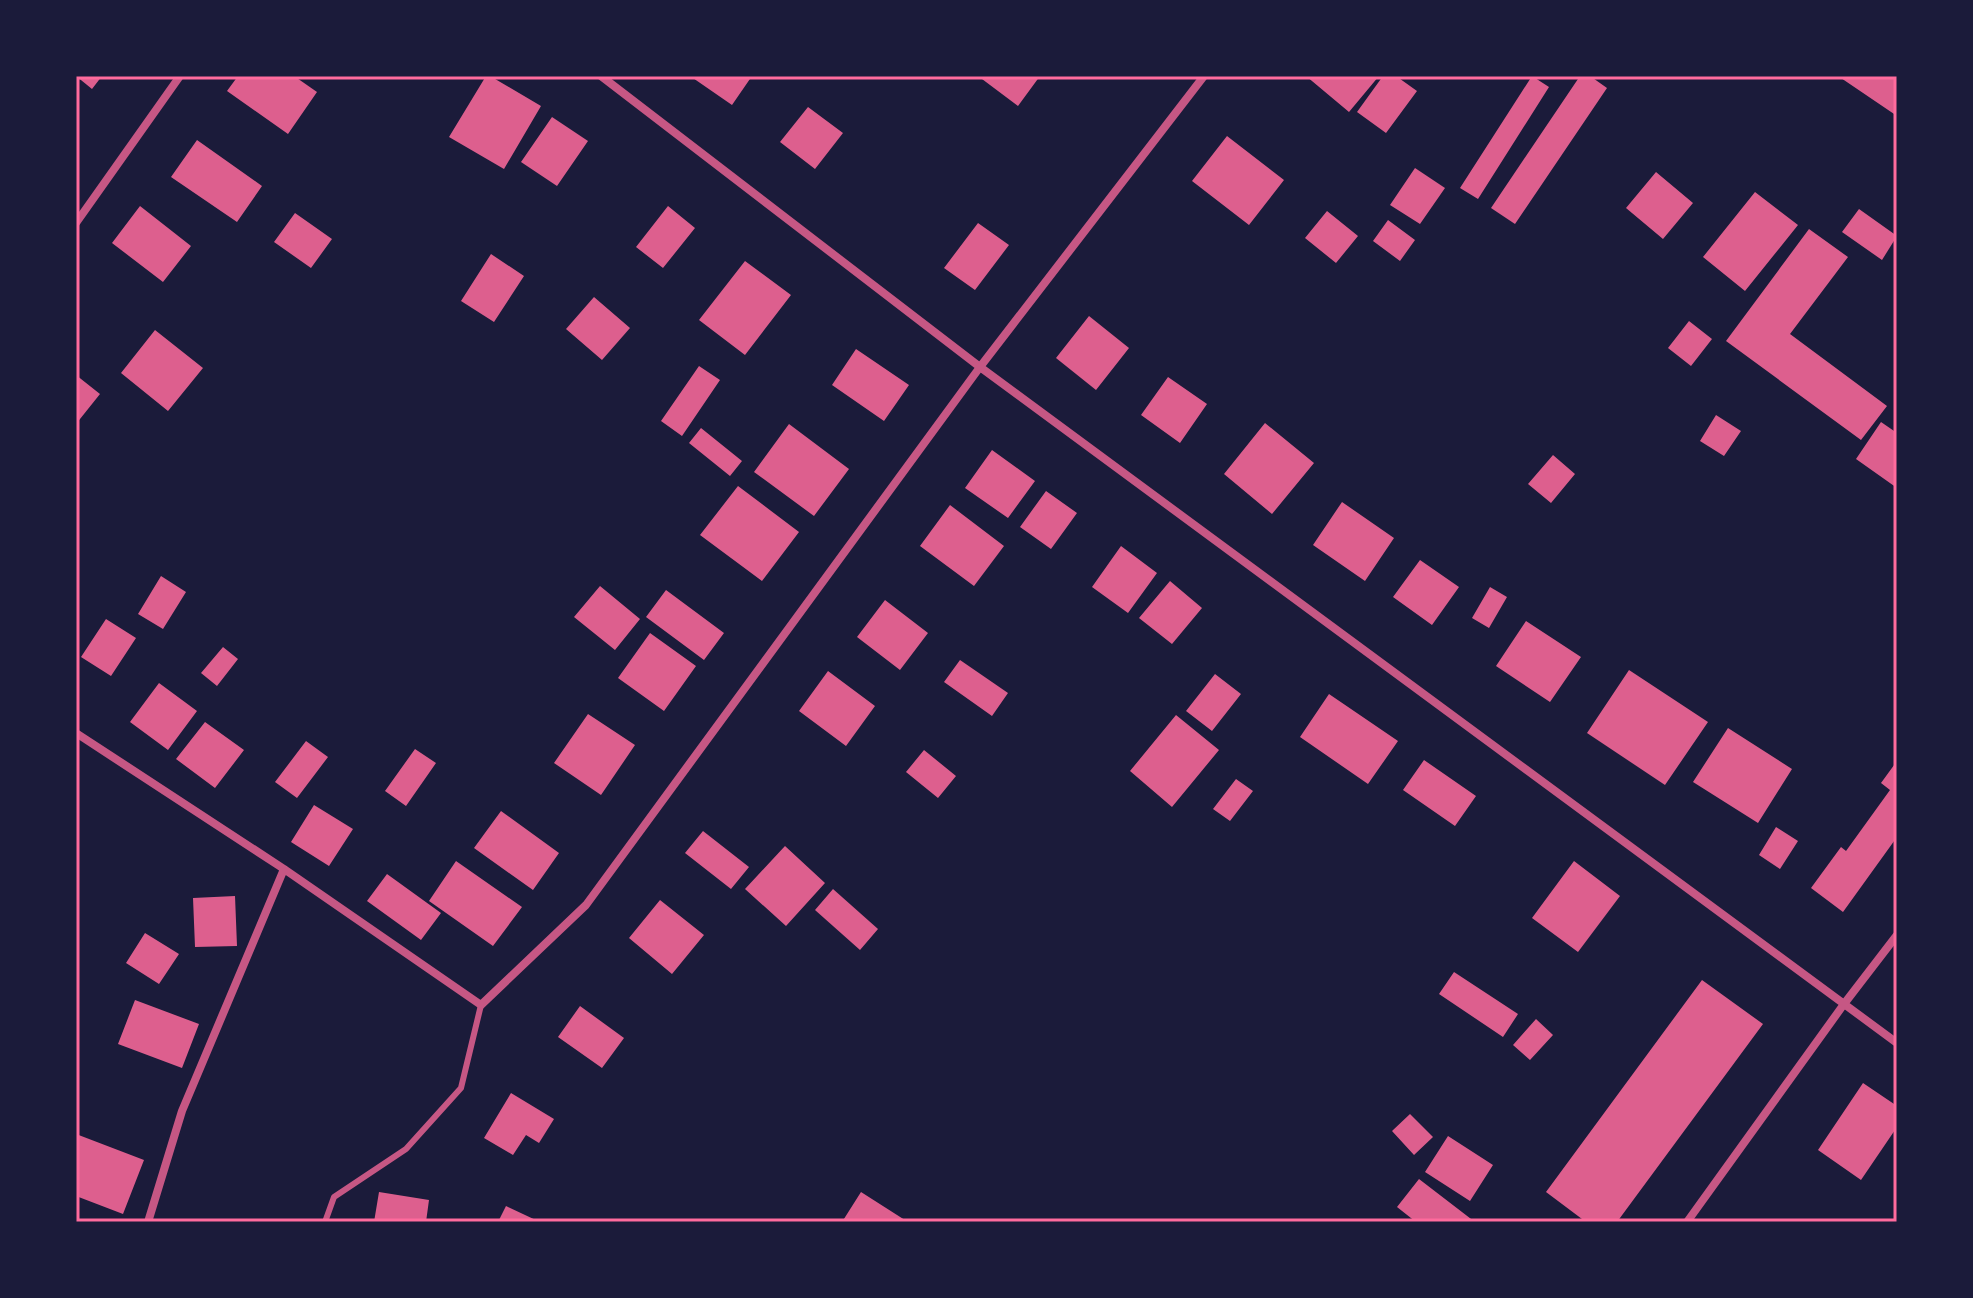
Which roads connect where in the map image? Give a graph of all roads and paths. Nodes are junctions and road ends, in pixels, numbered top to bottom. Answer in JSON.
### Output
{"nodes":[{"id":1,"x":180,"y":76,"type":"edge"},
{"id":2,"x":601,"y":76,"type":"edge"},
{"id":3,"x":1204,"y":76,"type":"edge"},
{"id":4,"x":76,"y":223,"type":"edge"},
{"id":5,"x":980,"y":367,"type":"junction"},
{"id":6,"x":76,"y":733,"type":"edge"},
{"id":7,"x":284,"y":869,"type":"junction"},
{"id":8,"x":1897,"y":935,"type":"edge"},
{"id":9,"x":1844,"y":1004,"type":"junction"},
{"id":10,"x":481,"y":1005,"type":"junction"},
{"id":11,"x":1897,"y":1043,"type":"edge"},
{"id":12,"x":148,"y":1222,"type":"edge"},
{"id":13,"x":325,"y":1222,"type":"edge"},
{"id":14,"x":1687,"y":1222,"type":"edge"}],
"edges":[{"from":1,"to":4,"type":"street"},
{"from":2,"to":5,"type":"street"},
{"from":3,"to":5,"type":"street"},
{"from":5,"to":9,"type":"street"},
{"from":5,"to":10,"type":"street"},
{"from":6,"to":7,"type":"street"},
{"from":7,"to":10,"type":"street"},
{"from":7,"to":12,"type":"street"},
{"from":8,"to":9,"type":"street"},
{"from":9,"to":11,"type":"street"},
{"from":9,"to":14,"type":"street"},
{"from":10,"to":13,"type":"lane"}]}
